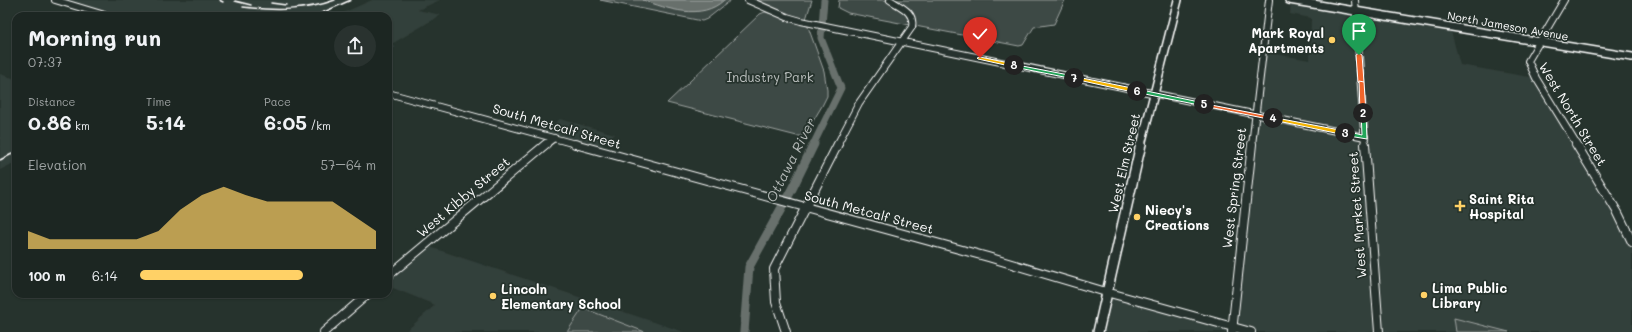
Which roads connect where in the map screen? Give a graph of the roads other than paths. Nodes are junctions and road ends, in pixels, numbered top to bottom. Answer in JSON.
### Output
{"nodes":[{"id":1,"x":55,"y":0,"type":"edge"},
{"id":2,"x":748,"y":0,"type":"edge"},
{"id":3,"x":890,"y":0,"type":"edge"},
{"id":4,"x":1178,"y":0,"type":"edge"},
{"id":5,"x":1269,"y":0,"type":"edge"},
{"id":6,"x":1289,"y":0,"type":"edge"},
{"id":7,"x":1355,"y":0,"type":"edge"},
{"id":8,"x":1564,"y":0,"type":"edge"},
{"id":9,"x":1356,"y":11,"type":"junction"},
{"id":10,"x":95,"y":12,"type":"edge"},
{"id":11,"x":902,"y":42,"type":"junction"},
{"id":12,"x":1539,"y":42,"type":"junction"},
{"id":13,"x":1632,"y":57,"type":"edge"},
{"id":14,"x":392,"y":94,"type":"edge"},
{"id":15,"x":1153,"y":94,"type":"junction"},
{"id":16,"x":1255,"y":115,"type":"junction"},
{"id":17,"x":1365,"y":137,"type":"junction"},
{"id":18,"x":554,"y":138,"type":"junction"},
{"id":19,"x":806,"y":208,"type":"junction"},
{"id":20,"x":1632,"y":242,"type":"edge"},
{"id":21,"x":392,"y":273,"type":"edge"},
{"id":22,"x":1106,"y":292,"type":"junction"},
{"id":23,"x":363,"y":298,"type":"edge"},
{"id":24,"x":1232,"y":330,"type":"edge"},
{"id":25,"x":324,"y":332,"type":"edge"},
{"id":26,"x":786,"y":332,"type":"edge"},
{"id":27,"x":1098,"y":332,"type":"edge"},
{"id":28,"x":1251,"y":332,"type":"edge"},
{"id":29,"x":1379,"y":332,"type":"edge"}],
"edges":[{"from":1,"to":10,"type":"street"},
{"from":2,"to":11,"type":"street"},
{"from":3,"to":11,"type":"street"},
{"from":4,"to":15,"type":"main road","name":"West Elm Street"},
{"from":5,"to":16,"type":"street","name":"West Spring Street"},
{"from":6,"to":9,"type":"main road","name":"North Jameson Avenue"},
{"from":7,"to":9,"type":"street","name":"West Market Street"},
{"from":8,"to":12,"type":"street","name":"West North Street"},
{"from":9,"to":12,"type":"main road","name":"North Jameson Avenue"},
{"from":9,"to":17,"type":"street","name":"West Market Street"},
{"from":11,"to":15,"type":"street"},
{"from":11,"to":19,"type":"street"},
{"from":12,"to":13,"type":"main road","name":"North Jameson Avenue"},
{"from":12,"to":20,"type":"street","name":"West North Street"},
{"from":14,"to":18,"type":"street","name":"South Metcalf Street"},
{"from":15,"to":16,"type":"street"},
{"from":15,"to":22,"type":"main road","name":"West Elm Street"},
{"from":16,"to":17,"type":"street"},
{"from":16,"to":24,"type":"street","name":"West Spring Street"},
{"from":17,"to":29,"type":"street","name":"West Market Street"},
{"from":18,"to":19,"type":"street","name":"South Metcalf Street"},
{"from":18,"to":21,"type":"street","name":"West Kibby Street"},
{"from":19,"to":22,"type":"street","name":"South Metcalf Street"},
{"from":19,"to":26,"type":"street"},
{"from":22,"to":24,"type":"street","name":"South Metcalf Street"},
{"from":22,"to":27,"type":"main road","name":"West Elm Street"},
{"from":23,"to":25,"type":"street"},
{"from":24,"to":28,"type":"street","name":"South Metcalf Street"}]}
